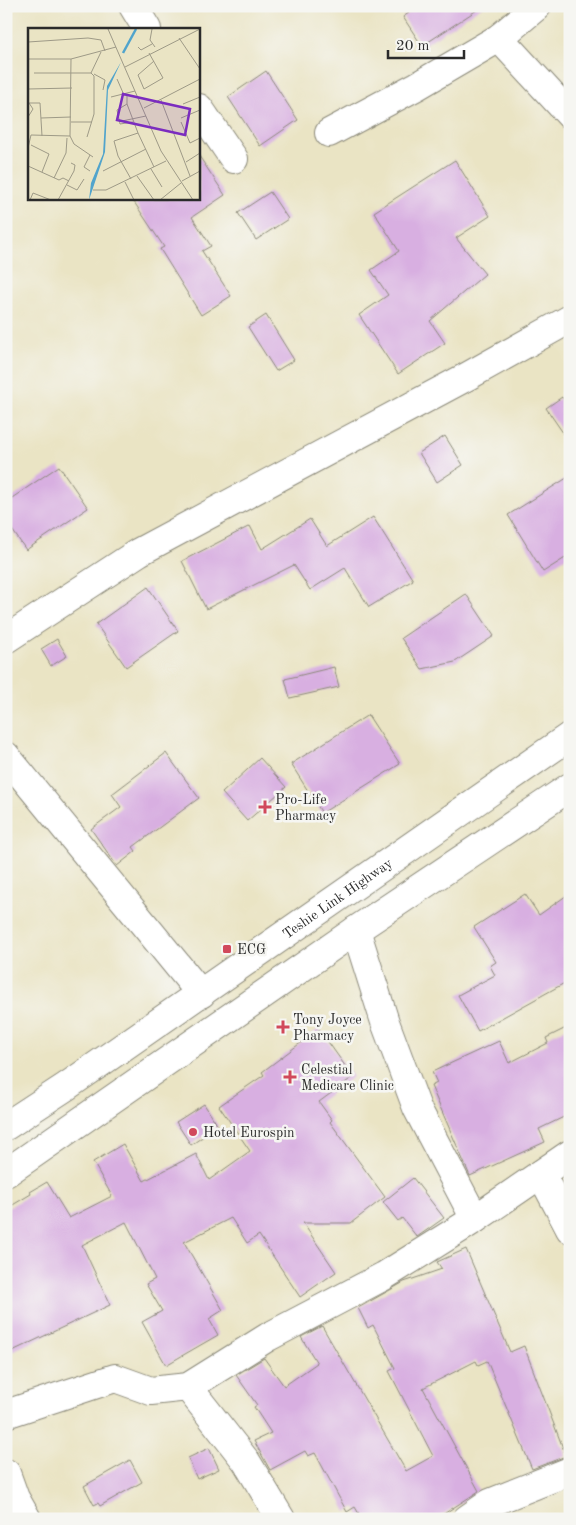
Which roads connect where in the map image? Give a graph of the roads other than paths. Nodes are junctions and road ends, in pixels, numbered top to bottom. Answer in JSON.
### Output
{"nodes":[{"id":1,"x":133,"y":6,"type":"edge"},
{"id":2,"x":537,"y":6,"type":"edge"},
{"id":3,"x":146,"y":28,"type":"edge"},
{"id":4,"x":500,"y":38,"type":"junction"},
{"id":5,"x":200,"y":109,"type":"edge"},
{"id":6,"x":570,"y":114,"type":"edge"},
{"id":7,"x":329,"y":133,"type":"dead end"},
{"id":8,"x":234,"y":158,"type":"dead end"},
{"id":9,"x":570,"y":319,"type":"edge"},
{"id":10,"x":6,"y":639,"type":"edge"},
{"id":11,"x":570,"y":736,"type":"edge"},
{"id":12,"x":6,"y":756,"type":"edge"},
{"id":13,"x":570,"y":787,"type":"edge"},
{"id":14,"x":356,"y":930,"type":"junction"},
{"id":15,"x":201,"y":994,"type":"junction"},
{"id":16,"x":6,"y":1126,"type":"edge"},
{"id":17,"x":570,"y":1154,"type":"edge"},
{"id":18,"x":6,"y":1173,"type":"edge"},
{"id":19,"x":541,"y":1174,"type":"junction"},
{"id":20,"x":475,"y":1219,"type":"junction"},
{"id":21,"x":570,"y":1229,"type":"edge"},
{"id":22,"x":188,"y":1387,"type":"junction"},
{"id":23,"x":6,"y":1414,"type":"edge"},
{"id":24,"x":570,"y":1472,"type":"edge"},
{"id":25,"x":281,"y":1519,"type":"edge"},
{"id":26,"x":467,"y":1519,"type":"edge"}],
"edges":[{"from":1,"to":3,"type":"street"},
{"from":2,"to":4,"type":"street"},
{"from":4,"to":6,"type":"street"},
{"from":4,"to":7,"type":"street"},
{"from":5,"to":8,"type":"street"},
{"from":9,"to":10,"type":"street"},
{"from":11,"to":15,"type":"street","name":"Teshie Link Highway"},
{"from":12,"to":15,"type":"street"},
{"from":13,"to":14,"type":"street"},
{"from":14,"to":18,"type":"street"},
{"from":14,"to":20,"type":"street"},
{"from":15,"to":16,"type":"street","name":"Teshie Link Highway"},
{"from":17,"to":19,"type":"street"},
{"from":19,"to":20,"type":"street"},
{"from":19,"to":21,"type":"street"},
{"from":20,"to":22,"type":"street"},
{"from":22,"to":23,"type":"street"},
{"from":22,"to":25,"type":"street"},
{"from":24,"to":26,"type":"street"}]}
